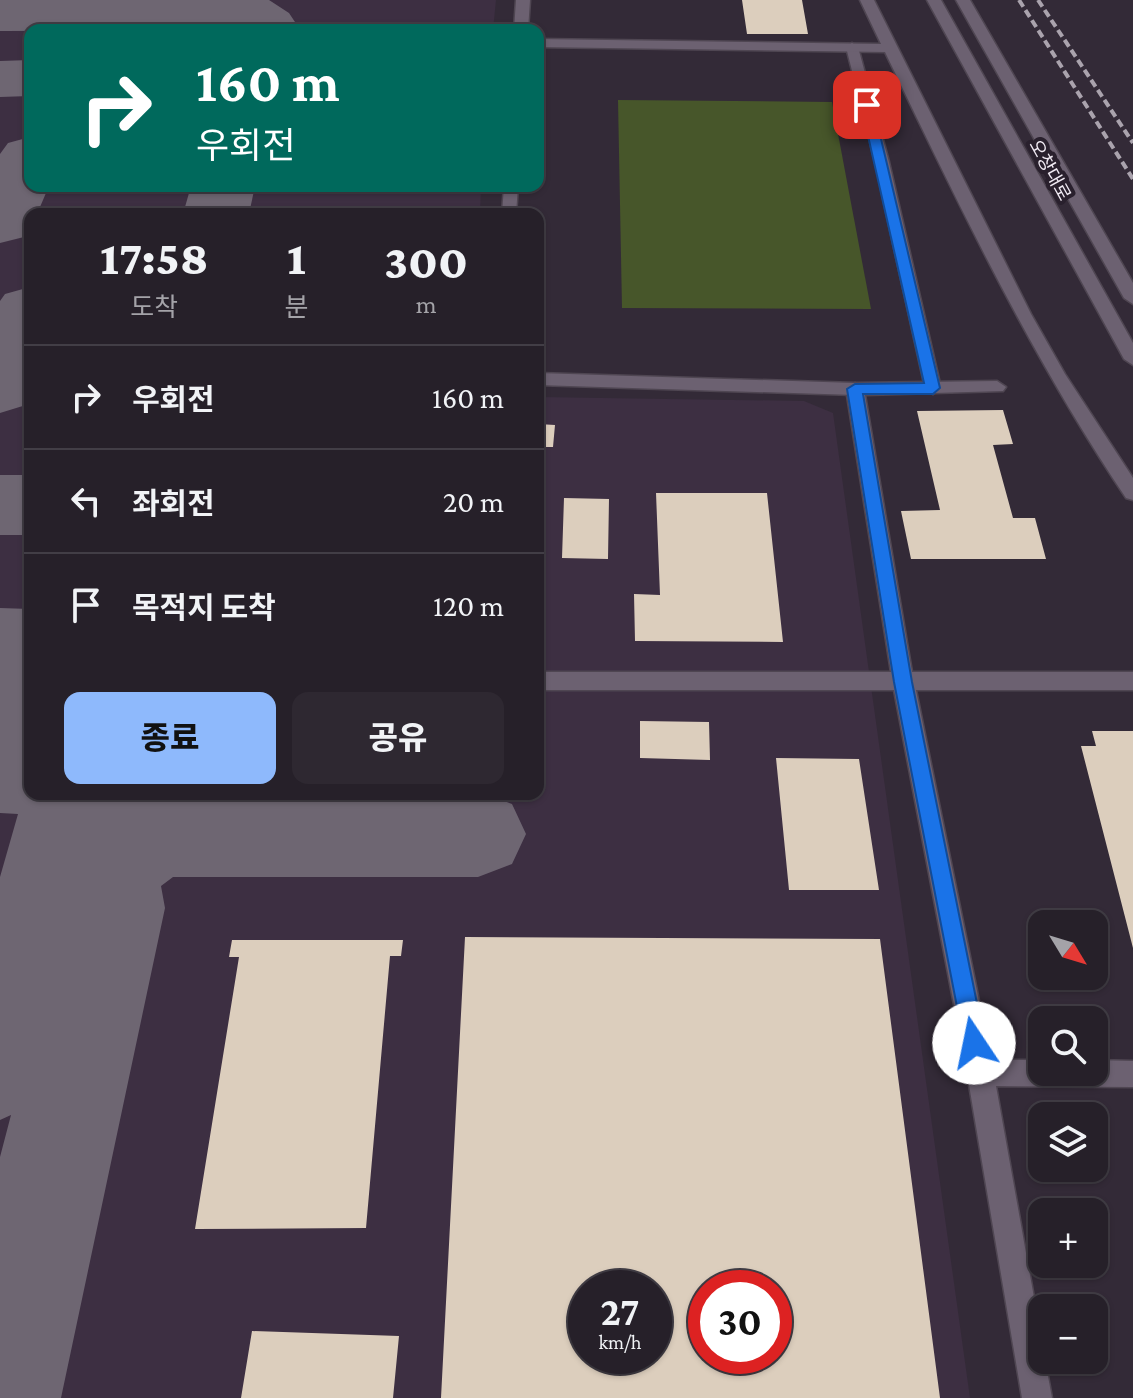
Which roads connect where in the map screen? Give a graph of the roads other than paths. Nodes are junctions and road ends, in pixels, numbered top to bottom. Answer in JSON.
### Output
{"nodes":[{"id":1,"x":523,"y":0,"type":"edge"},
{"id":2,"x":867,"y":0,"type":"edge"},
{"id":3,"x":934,"y":0,"type":"edge"},
{"id":4,"x":963,"y":0,"type":"edge"},
{"id":5,"x":521,"y":24,"type":"edge"},
{"id":6,"x":544,"y":43,"type":"edge"},
{"id":7,"x":852,"y":47,"type":"junction"},
{"id":8,"x":890,"y":48,"type":"junction"},
{"id":9,"x":1133,"y":298,"type":"edge"},
{"id":10,"x":1133,"y":359,"type":"edge"},
{"id":11,"x":544,"y":379,"type":"edge"},
{"id":12,"x":997,"y":387,"type":"dead end"},
{"id":13,"x":933,"y":388,"type":"junction"},
{"id":14,"x":855,"y":389,"type":"junction"},
{"id":15,"x":1133,"y":493,"type":"edge"},
{"id":16,"x":544,"y":681,"type":"edge"},
{"id":17,"x":1133,"y":681,"type":"edge"},
{"id":18,"x":903,"y":682,"type":"junction"},
{"id":19,"x":980,"y":1073,"type":"junction"},
{"id":20,"x":1133,"y":1074,"type":"edge"},
{"id":21,"x":1037,"y":1398,"type":"edge"}],
"edges":[{"from":1,"to":5,"type":"street"},
{"from":2,"to":8,"type":"street"},
{"from":3,"to":10,"type":"street","name":"오창대로"},
{"from":4,"to":9,"type":"street","name":"오창대로"},
{"from":6,"to":7,"type":"street"},
{"from":7,"to":8,"type":"street"},
{"from":7,"to":13,"type":"lane"},
{"from":8,"to":15,"type":"street"},
{"from":11,"to":14,"type":"lane"},
{"from":12,"to":13,"type":"street"},
{"from":13,"to":14,"type":"street"},
{"from":14,"to":18,"type":"street"},
{"from":16,"to":18,"type":"street"},
{"from":17,"to":18,"type":"street"},
{"from":18,"to":19,"type":"street"},
{"from":19,"to":20,"type":"street"},
{"from":19,"to":21,"type":"street"}]}
